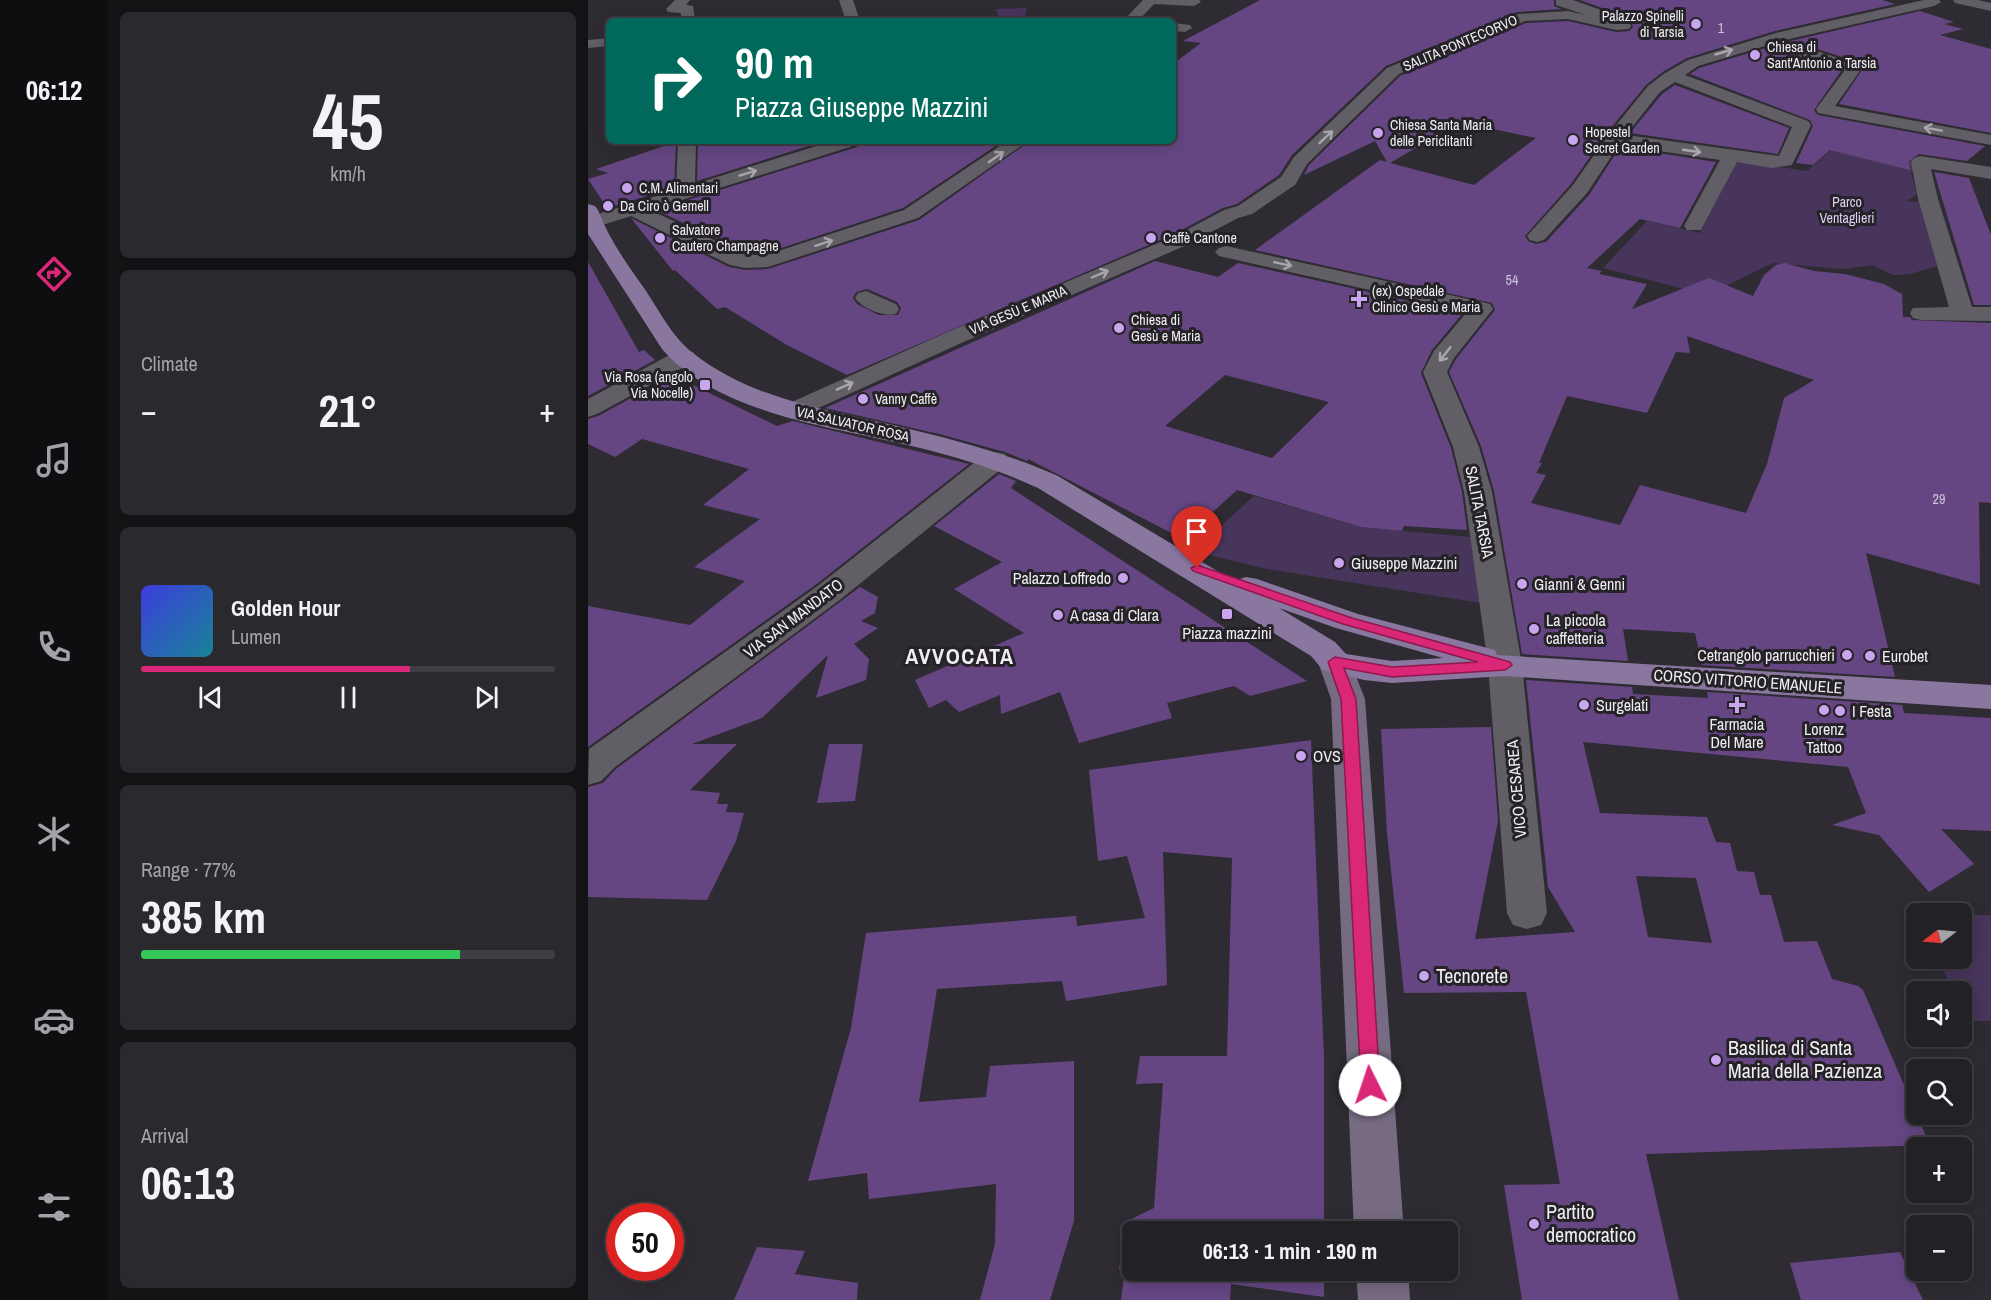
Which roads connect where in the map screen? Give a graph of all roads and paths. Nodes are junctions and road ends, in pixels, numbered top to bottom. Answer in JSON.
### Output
{"nodes":[{"id":1,"x":846,"y":0,"type":"edge"},
{"id":2,"x":1151,"y":0,"type":"edge"},
{"id":3,"x":1566,"y":0,"type":"edge"},
{"id":4,"x":1931,"y":0,"type":"edge"},
{"id":5,"x":1960,"y":0,"type":"edge"},
{"id":6,"x":1194,"y":2,"type":"dead end"},
{"id":7,"x":1991,"y":7,"type":"edge"},
{"id":8,"x":852,"y":18,"type":"edge"},
{"id":9,"x":1133,"y":18,"type":"edge"},
{"id":10,"x":606,"y":42,"type":"edge"},
{"id":11,"x":588,"y":44,"type":"edge"},
{"id":12,"x":1810,"y":54,"type":"dead end"},
{"id":13,"x":1671,"y":76,"type":"junction"},
{"id":14,"x":1712,"y":106,"type":"dead end"},
{"id":15,"x":1799,"y":123,"type":"junction"},
{"id":16,"x":1616,"y":137,"type":"junction"},
{"id":17,"x":1991,"y":140,"type":"edge"},
{"id":18,"x":687,"y":144,"type":"edge"},
{"id":19,"x":840,"y":144,"type":"edge"},
{"id":20,"x":1015,"y":144,"type":"edge"},
{"id":21,"x":1731,"y":157,"type":"junction"},
{"id":22,"x":1991,"y":179,"type":"edge"},
{"id":23,"x":1288,"y":181,"type":"joint"},
{"id":24,"x":685,"y":192,"type":"junction"},
{"id":25,"x":632,"y":209,"type":"junction"},
{"id":26,"x":1245,"y":210,"type":"junction"},
{"id":27,"x":1274,"y":217,"type":"dead end"},
{"id":28,"x":589,"y":219,"type":"edge"},
{"id":29,"x":1694,"y":226,"type":"dead end"},
{"id":30,"x":1537,"y":236,"type":"dead end"},
{"id":31,"x":1245,"y":238,"type":"dead end"},
{"id":32,"x":866,"y":298,"type":"dead end"},
{"id":33,"x":888,"y":309,"type":"dead end"},
{"id":34,"x":1921,"y":313,"type":"dead end"},
{"id":35,"x":1963,"y":314,"type":"junction"},
{"id":36,"x":1991,"y":314,"type":"edge"},
{"id":37,"x":684,"y":357,"type":"junction"},
{"id":38,"x":588,"y":409,"type":"edge"},
{"id":39,"x":792,"y":411,"type":"junction"},
{"id":40,"x":995,"y":460,"type":"junction"},
{"id":41,"x":1182,"y":563,"type":"junction"},
{"id":42,"x":1462,"y":651,"type":"junction"},
{"id":43,"x":1335,"y":662,"type":"junction"},
{"id":44,"x":1505,"y":665,"type":"junction"},
{"id":45,"x":1991,"y":697,"type":"edge"},
{"id":46,"x":588,"y":772,"type":"edge"},
{"id":47,"x":1527,"y":913,"type":"dead end"},
{"id":48,"x":1378,"y":1221,"type":"edge"},
{"id":49,"x":1383,"y":1281,"type":"edge"},
{"id":50,"x":1384,"y":1300,"type":"edge"}],
"edges":[{"from":1,"to":8,"type":"street"},
{"from":2,"to":6,"type":"street"},
{"from":2,"to":9,"type":"street"},
{"from":23,"to":3,"type":"street","name":"SALITA PONTECORVO","one_way":true},
{"from":13,"to":4,"type":"street","one_way":true},
{"from":5,"to":7,"type":"street"},
{"from":10,"to":11,"type":"street"},
{"from":17,"to":12,"type":"street","one_way":true},
{"from":13,"to":15,"type":"street"},
{"from":13,"to":16,"type":"street"},
{"from":14,"to":15,"type":"street"},
{"from":15,"to":21,"type":"street"},
{"from":16,"to":21,"type":"street","one_way":true},
{"from":16,"to":30,"type":"street"},
{"from":18,"to":24,"type":"street"},
{"from":24,"to":19,"type":"street","one_way":true},
{"from":25,"to":20,"type":"street","one_way":true},
{"from":21,"to":29,"type":"street"},
{"from":22,"to":35,"type":"street"},
{"from":23,"to":26,"type":"street","name":"VIA GESÙ E MARIA"},
{"from":24,"to":25,"type":"street"},
{"from":25,"to":28,"type":"street"},
{"from":26,"to":27,"type":"street"},
{"from":39,"to":26,"type":"street","name":"VIA GESÙ E MARIA","one_way":true},
{"from":28,"to":37,"type":"main road","name":"VIA SALVATOR ROSA"},
{"from":31,"to":44,"type":"street","name":"SALITA TARSIA","one_way":true},
{"from":32,"to":33,"type":"street"},
{"from":34,"to":35,"type":"street"},
{"from":35,"to":36,"type":"street"},
{"from":37,"to":38,"type":"street"},
{"from":37,"to":39,"type":"main road","name":"VIA SALVATOR ROSA"},
{"from":39,"to":40,"type":"main road","name":"VIA SALVATOR ROSA"},
{"from":40,"to":41,"type":"main road","name":"VIA SALVATOR ROSA"},
{"from":40,"to":46,"type":"street","name":"VIA SAN MANDATO"},
{"from":41,"to":42,"type":"main road"},
{"from":41,"to":43,"type":"main road"},
{"from":42,"to":43,"type":"main road"},
{"from":42,"to":44,"type":"main road"},
{"from":43,"to":44,"type":"main road"},
{"from":43,"to":48,"type":"main road"},
{"from":44,"to":45,"type":"main road","name":"CORSO VITTORIO EMANUELE"},
{"from":44,"to":47,"type":"street","name":"VICO CESAREA"},
{"from":49,"to":50,"type":"main road"}]}
